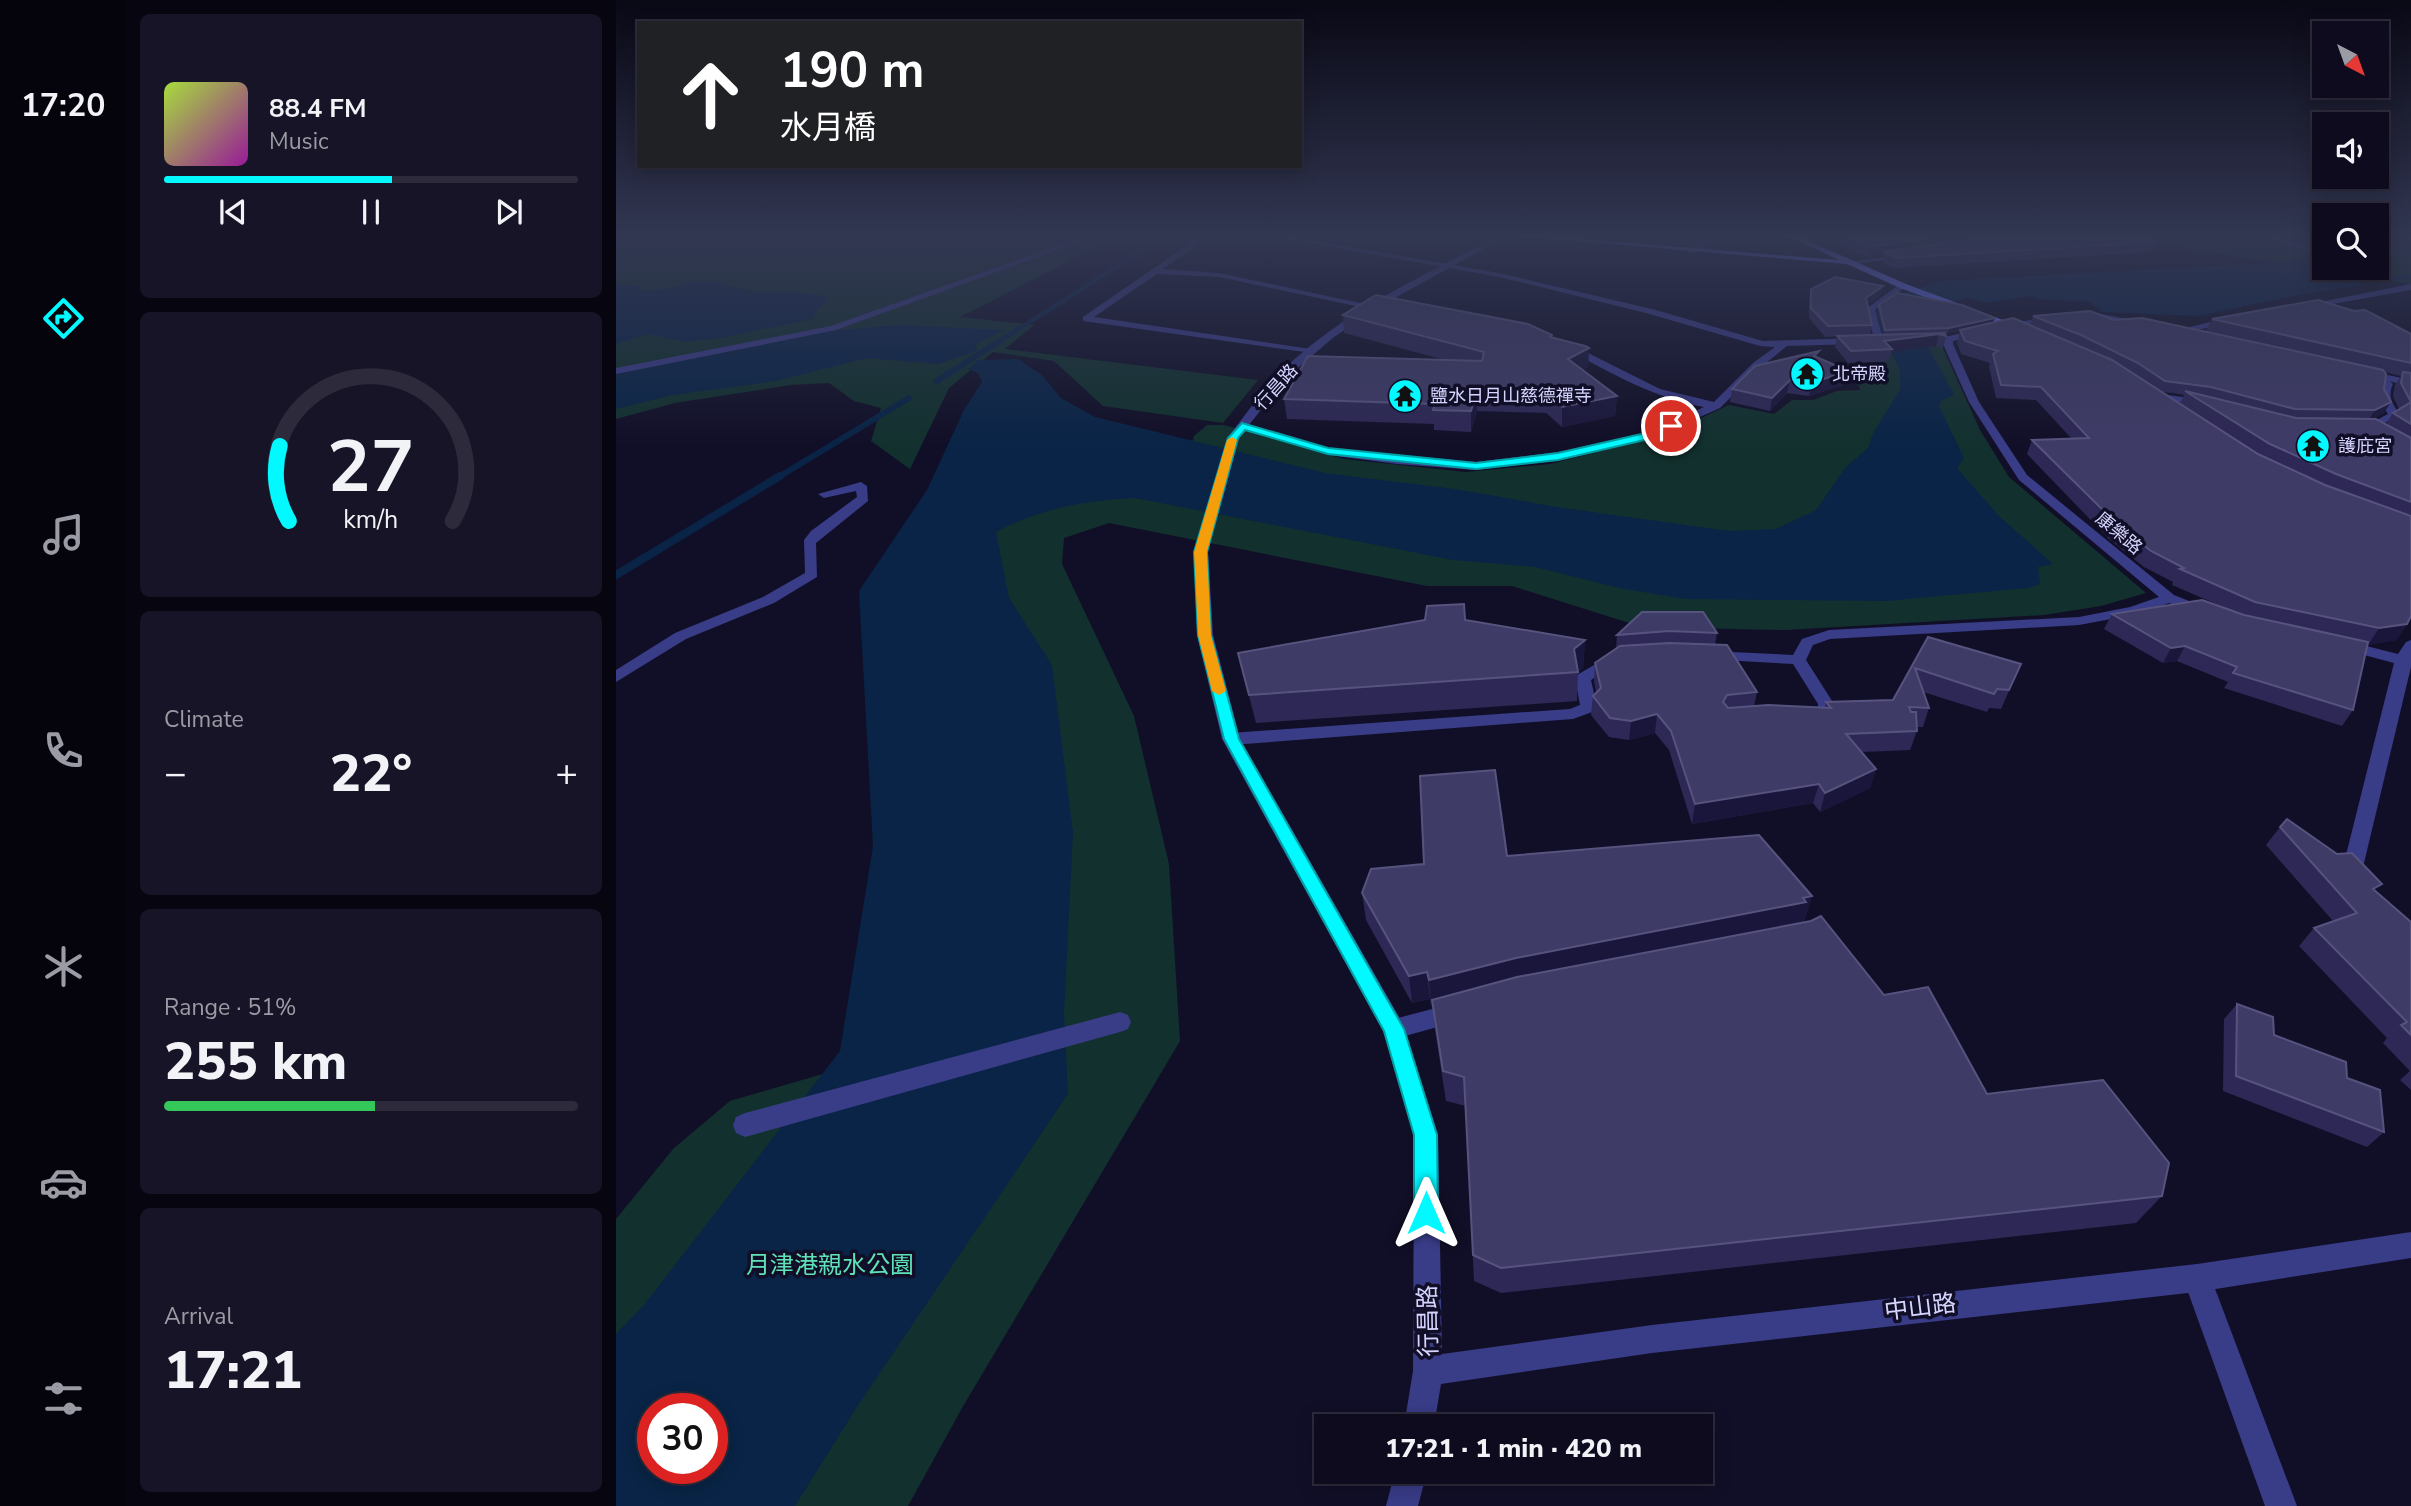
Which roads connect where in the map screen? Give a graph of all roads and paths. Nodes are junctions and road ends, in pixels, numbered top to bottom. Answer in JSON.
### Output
{"nodes":[{"id":1,"x":897,"y":305,"type":"edge"},
{"id":2,"x":1106,"y":305,"type":"edge"},
{"id":3,"x":1363,"y":305,"type":"edge"},
{"id":4,"x":1381,"y":305,"type":"edge"},
{"id":5,"x":1622,"y":305,"type":"edge"},
{"id":6,"x":1875,"y":305,"type":"edge"},
{"id":7,"x":1960,"y":305,"type":"edge"},
{"id":8,"x":2310,"y":305,"type":"edge"},
{"id":9,"x":1376,"y":308,"type":"junction"},
{"id":10,"x":2290,"y":309,"type":"edge"},
{"id":11,"x":1401,"y":312,"type":"edge"},
{"id":12,"x":2245,"y":317,"type":"edge"},
{"id":13,"x":2011,"y":324,"type":"junction"},
{"id":14,"x":2156,"y":325,"type":"edge"},
{"id":15,"x":2167,"y":328,"type":"edge"},
{"id":16,"x":2178,"y":331,"type":"junction"},
{"id":17,"x":2032,"y":334,"type":"edge"},
{"id":18,"x":2204,"y":337,"type":"edge"},
{"id":19,"x":1562,"y":345,"type":"edge"},
{"id":20,"x":1783,"y":345,"type":"junction"},
{"id":21,"x":1312,"y":350,"type":"junction"},
{"id":22,"x":616,"y":371,"type":"edge"},
{"id":23,"x":2358,"y":372,"type":"edge"},
{"id":24,"x":2382,"y":377,"type":"junction"},
{"id":25,"x":2411,"y":383,"type":"edge"},
{"id":26,"x":1716,"y":406,"type":"junction"},
{"id":27,"x":2217,"y":406,"type":"edge"},
{"id":28,"x":2182,"y":413,"type":"edge"},
{"id":29,"x":1242,"y":426,"type":"junction"},
{"id":30,"x":2357,"y":427,"type":"edge"},
{"id":31,"x":2371,"y":427,"type":"junction"},
{"id":32,"x":2383,"y":434,"type":"edge"},
{"id":33,"x":824,"y":494,"type":"dead end"},
{"id":34,"x":2169,"y":598,"type":"junction"},
{"id":35,"x":2217,"y":617,"type":"edge"},
{"id":36,"x":2334,"y":643,"type":"edge"},
{"id":37,"x":2408,"y":655,"type":"edge"},
{"id":38,"x":1693,"y":656,"type":"edge"},
{"id":39,"x":1628,"y":657,"type":"edge"},
{"id":40,"x":1798,"y":660,"type":"junction"},
{"id":41,"x":616,"y":677,"type":"edge"},
{"id":42,"x":1798,"y":715,"type":"edge"},
{"id":43,"x":1231,"y":739,"type":"junction"},
{"id":44,"x":2354,"y":863,"type":"edge"},
{"id":45,"x":1479,"y":1006,"type":"edge"},
{"id":46,"x":1120,"y":1022,"type":"dead end"},
{"id":47,"x":1394,"y":1029,"type":"junction"},
{"id":48,"x":745,"y":1125,"type":"dead end"},
{"id":49,"x":2411,"y":1245,"type":"edge"},
{"id":50,"x":2197,"y":1278,"type":"junction"},
{"id":51,"x":1428,"y":1371,"type":"junction"},
{"id":52,"x":1421,"y":1414,"type":"edge"},
{"id":53,"x":1408,"y":1484,"type":"edge"},
{"id":54,"x":1402,"y":1506,"type":"edge"},
{"id":55,"x":2281,"y":1506,"type":"edge"}],
"edges":[{"from":1,"to":22,"type":"street"},
{"from":2,"to":21,"type":"street"},
{"from":3,"to":9,"type":"street"},
{"from":4,"to":9,"type":"street","name":"行昌路"},
{"from":5,"to":20,"type":"street"},
{"from":6,"to":20,"type":"street"},
{"from":7,"to":13,"type":"street"},
{"from":8,"to":10,"type":"street"},
{"from":9,"to":11,"type":"street"},
{"from":9,"to":21,"type":"street","name":"行昌路"},
{"from":12,"to":16,"type":"street"},
{"from":13,"to":14,"type":"street","name":"康樂路"},
{"from":13,"to":17,"type":"street"},
{"from":13,"to":34,"type":"street","name":"康樂路"},
{"from":15,"to":16,"type":"street"},
{"from":16,"to":18,"type":"street"},
{"from":19,"to":26,"type":"street"},
{"from":20,"to":26,"type":"street"},
{"from":21,"to":29,"type":"street","name":"行昌路"},
{"from":23,"to":24,"type":"street"},
{"from":24,"to":25,"type":"street"},
{"from":24,"to":31,"type":"street"},
{"from":26,"to":29,"type":"street"},
{"from":27,"to":28,"type":"street"},
{"from":29,"to":43,"type":"street","name":"行昌路"},
{"from":30,"to":31,"type":"street"},
{"from":31,"to":32,"type":"street"},
{"from":33,"to":41,"type":"street"},
{"from":34,"to":35,"type":"street","name":"康樂路"},
{"from":34,"to":40,"type":"street"},
{"from":36,"to":37,"type":"street"},
{"from":37,"to":44,"type":"street"},
{"from":38,"to":40,"type":"street"},
{"from":39,"to":43,"type":"street"},
{"from":40,"to":42,"type":"street"},
{"from":43,"to":47,"type":"street","name":"行昌路"},
{"from":45,"to":47,"type":"street"},
{"from":46,"to":48,"type":"street"},
{"from":47,"to":51,"type":"street","name":"行昌路"},
{"from":49,"to":50,"type":"street","name":"中山路"},
{"from":50,"to":51,"type":"street","name":"中山路"},
{"from":50,"to":55,"type":"street"},
{"from":51,"to":52,"type":"street","name":"行昌路"},
{"from":53,"to":54,"type":"street"}]}
